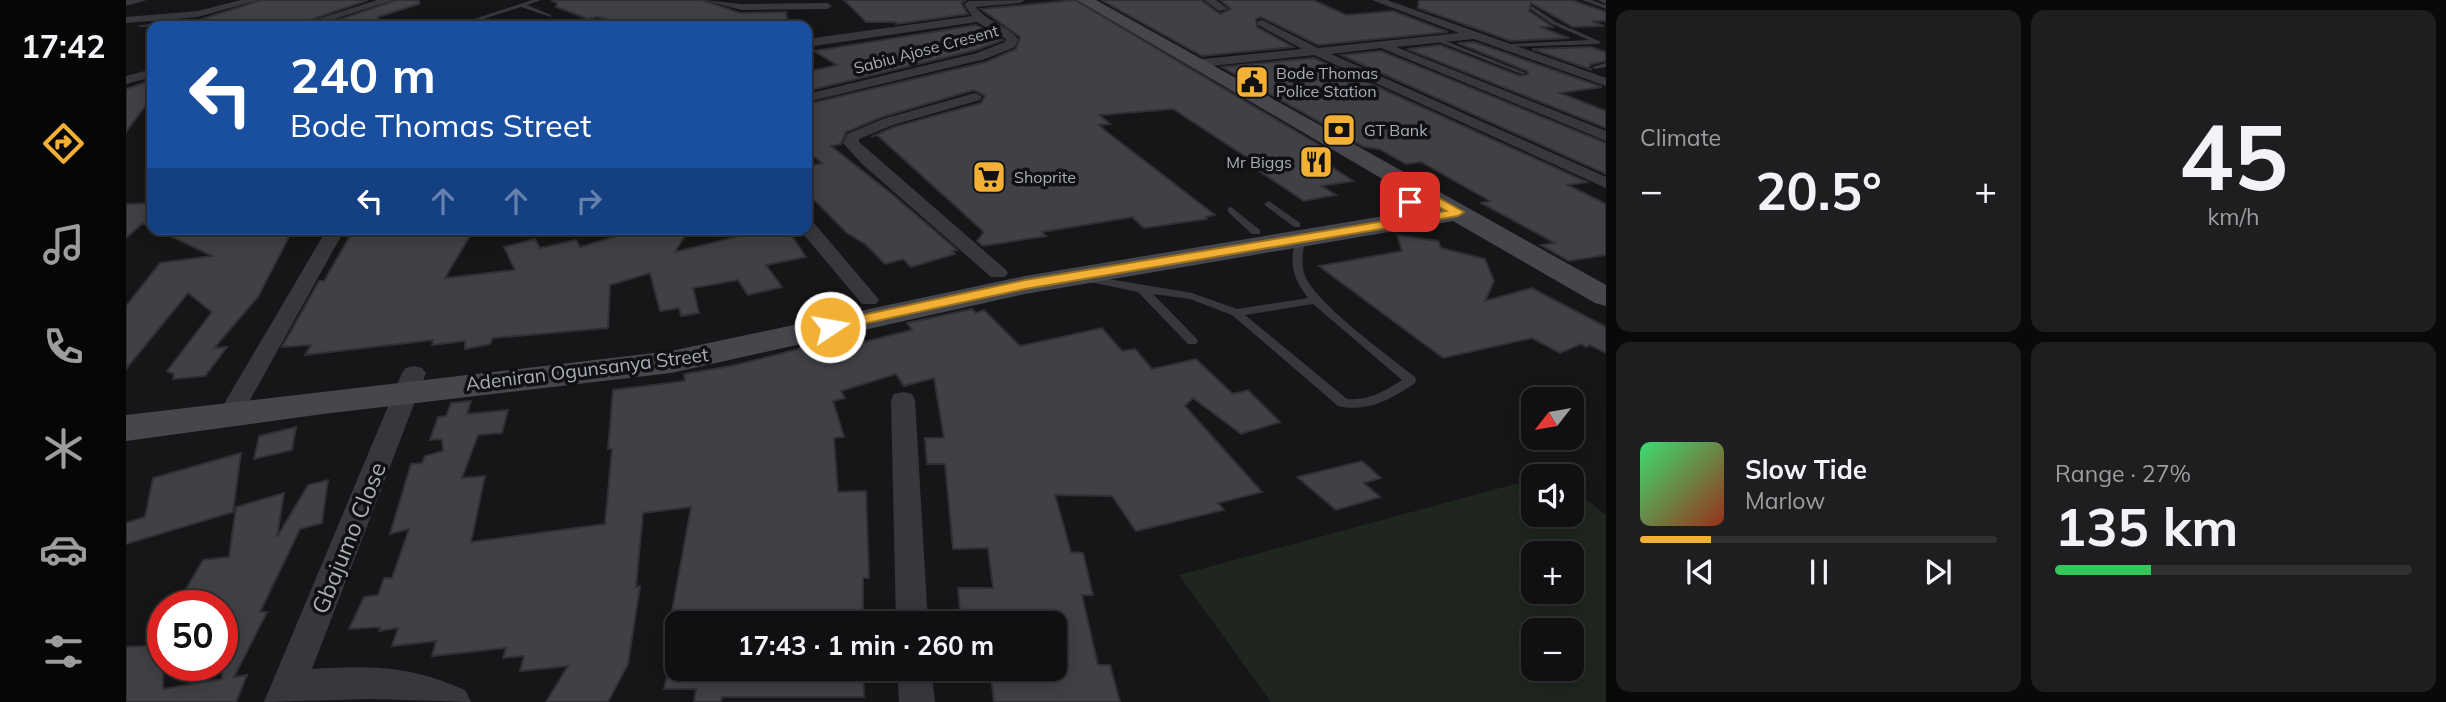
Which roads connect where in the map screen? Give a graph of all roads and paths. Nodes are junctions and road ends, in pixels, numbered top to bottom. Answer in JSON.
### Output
{"nodes":[{"id":1,"x":142,"y":0,"type":"edge"},
{"id":2,"x":253,"y":0,"type":"edge"},
{"id":3,"x":388,"y":0,"type":"edge"},
{"id":4,"x":538,"y":0,"type":"edge"},
{"id":5,"x":709,"y":0,"type":"edge"},
{"id":6,"x":1020,"y":0,"type":"edge"},
{"id":7,"x":1085,"y":0,"type":"edge"},
{"id":8,"x":1209,"y":0,"type":"edge"},
{"id":9,"x":1377,"y":0,"type":"edge"},
{"id":10,"x":1585,"y":0,"type":"edge"},
{"id":11,"x":965,"y":2,"type":"edge"},
{"id":12,"x":126,"y":3,"type":"edge"},
{"id":13,"x":827,"y":3,"type":"edge"},
{"id":14,"x":521,"y":5,"type":"junction"},
{"id":15,"x":1606,"y":7,"type":"edge"},
{"id":16,"x":1532,"y":8,"type":"dead end"},
{"id":17,"x":1223,"y":9,"type":"dead end"},
{"id":18,"x":549,"y":16,"type":"dead end"},
{"id":19,"x":979,"y":18,"type":"junction"},
{"id":20,"x":126,"y":20,"type":"edge"},
{"id":21,"x":319,"y":21,"type":"edge"},
{"id":22,"x":471,"y":21,"type":"edge"},
{"id":23,"x":1262,"y":23,"type":"dead end"},
{"id":24,"x":855,"y":34,"type":"junction"},
{"id":25,"x":1476,"y":35,"type":"junction"},
{"id":26,"x":1436,"y":39,"type":"junction"},
{"id":27,"x":812,"y":42,"type":"edge"},
{"id":28,"x":1379,"y":45,"type":"junction"},
{"id":29,"x":1509,"y":46,"type":"junction"},
{"id":30,"x":1315,"y":51,"type":"junction"},
{"id":31,"x":1193,"y":64,"type":"junction"},
{"id":32,"x":1606,"y":65,"type":"edge"},
{"id":33,"x":1595,"y":67,"type":"dead end"},
{"id":34,"x":1523,"y":73,"type":"dead end"},
{"id":35,"x":147,"y":74,"type":"edge"},
{"id":36,"x":126,"y":80,"type":"edge"},
{"id":37,"x":1606,"y":82,"type":"edge"},
{"id":38,"x":975,"y":97,"type":"dead end"},
{"id":39,"x":812,"y":98,"type":"edge"},
{"id":40,"x":1606,"y":136,"type":"edge"},
{"id":41,"x":1390,"y":174,"type":"junction"},
{"id":42,"x":1606,"y":183,"type":"edge"},
{"id":43,"x":1430,"y":197,"type":"junction"},
{"id":44,"x":1269,"y":204,"type":"dead end"},
{"id":45,"x":1231,"y":210,"type":"dead end"},
{"id":46,"x":1458,"y":212,"type":"junction"},
{"id":47,"x":1382,"y":218,"type":"junction"},
{"id":48,"x":1256,"y":232,"type":"junction"},
{"id":49,"x":812,"y":233,"type":"edge"},
{"id":50,"x":1299,"y":233,"type":"junction"},
{"id":51,"x":333,"y":235,"type":"edge"},
{"id":52,"x":1528,"y":254,"type":"junction"},
{"id":53,"x":1097,"y":267,"type":"junction"},
{"id":54,"x":998,"y":273,"type":"junction"},
{"id":55,"x":1142,"y":289,"type":"junction"},
{"id":56,"x":1606,"y":297,"type":"edge"},
{"id":57,"x":869,"y":300,"type":"junction"},
{"id":58,"x":1315,"y":300,"type":"junction"},
{"id":59,"x":1236,"y":313,"type":"junction"},
{"id":60,"x":1192,"y":341,"type":"dead end"},
{"id":61,"x":410,"y":383,"type":"junction"},
{"id":62,"x":903,"y":400,"type":"dead end"},
{"id":63,"x":236,"y":402,"type":"junction"},
{"id":64,"x":126,"y":406,"type":"edge"},
{"id":65,"x":126,"y":428,"type":"edge"},
{"id":66,"x":912,"y":611,"type":"edge"},
{"id":67,"x":915,"y":681,"type":"edge"},
{"id":68,"x":286,"y":694,"type":"edge"},
{"id":69,"x":453,"y":702,"type":"edge"},
{"id":70,"x":917,"y":702,"type":"edge"}],
"edges":[{"from":1,"to":12,"type":"street"},
{"from":2,"to":20,"type":"street"},
{"from":3,"to":21,"type":"street"},
{"from":4,"to":14,"type":"lane"},
{"from":5,"to":13,"type":"street"},
{"from":6,"to":11,"type":"street"},
{"from":7,"to":31,"type":"main road"},
{"from":8,"to":17,"type":"street"},
{"from":9,"to":25,"type":"street"},
{"from":10,"to":15,"type":"lane"},
{"from":11,"to":19,"type":"street"},
{"from":13,"to":24,"type":"street"},
{"from":14,"to":18,"type":"lane"},
{"from":14,"to":22,"type":"lane"},
{"from":16,"to":29,"type":"lane"},
{"from":19,"to":24,"type":"street"},
{"from":19,"to":39,"type":"street","name":"Sabiu Ajose Cresent"},
{"from":23,"to":30,"type":"street"},
{"from":24,"to":27,"type":"street"},
{"from":25,"to":26,"type":"street"},
{"from":25,"to":29,"type":"street"},
{"from":26,"to":28,"type":"street"},
{"from":26,"to":34,"type":"lane"},
{"from":28,"to":30,"type":"street"},
{"from":28,"to":40,"type":"street"},
{"from":29,"to":37,"type":"street"},
{"from":30,"to":31,"type":"street"},
{"from":30,"to":42,"type":"street"},
{"from":31,"to":41,"type":"main road"},
{"from":32,"to":33,"type":"lane"},
{"from":35,"to":36,"type":"street"},
{"from":38,"to":54,"type":"street"},
{"from":41,"to":43,"type":"main road"},
{"from":41,"to":47,"type":"main road"},
{"from":43,"to":46,"type":"main road"},
{"from":43,"to":47,"type":"main road","name":"Adeniran Ogunsanya Street"},
{"from":44,"to":50,"type":"lane"},
{"from":45,"to":48,"type":"lane"},
{"from":46,"to":47,"type":"main road","name":"Adeniran Ogunsanya Street"},
{"from":46,"to":52,"type":"main road"},
{"from":47,"to":50,"type":"main road","name":"Adeniran Ogunsanya Street"},
{"from":47,"to":52,"type":"main road"},
{"from":48,"to":50,"type":"main road","name":"Adeniran Ogunsanya Street"},
{"from":48,"to":53,"type":"main road","name":"Adeniran Ogunsanya Street"},
{"from":49,"to":57,"type":"street"},
{"from":50,"to":53,"type":"main road","name":"Adeniran Ogunsanya Street"},
{"from":50,"to":58,"type":"lane"},
{"from":51,"to":63,"type":"street"},
{"from":52,"to":56,"type":"main road"},
{"from":53,"to":54,"type":"main road","name":"Adeniran Ogunsanya Street"},
{"from":53,"to":55,"type":"lane"},
{"from":53,"to":61,"type":"main road","name":"Adeniran Ogunsanya Street"},
{"from":54,"to":57,"type":"main road","name":"Adeniran Ogunsanya Street"},
{"from":55,"to":59,"type":"lane"},
{"from":55,"to":60,"type":"lane"},
{"from":57,"to":61,"type":"main road","name":"Adeniran Ogunsanya Street"},
{"from":58,"to":59,"type":"lane"},
{"from":58,"to":59,"type":"lane"},
{"from":61,"to":63,"type":"main road","name":"Adeniran Ogunsanya Street"},
{"from":61,"to":68,"type":"street","name":"Gbajumo Close"},
{"from":62,"to":66,"type":"street"},
{"from":63,"to":64,"type":"main road","name":"Adeniran Ogunsanya Street"},
{"from":63,"to":65,"type":"main road","name":"Adeniran Ogunsanya Street"},
{"from":67,"to":70,"type":"street"},
{"from":68,"to":69,"type":"street"}]}
